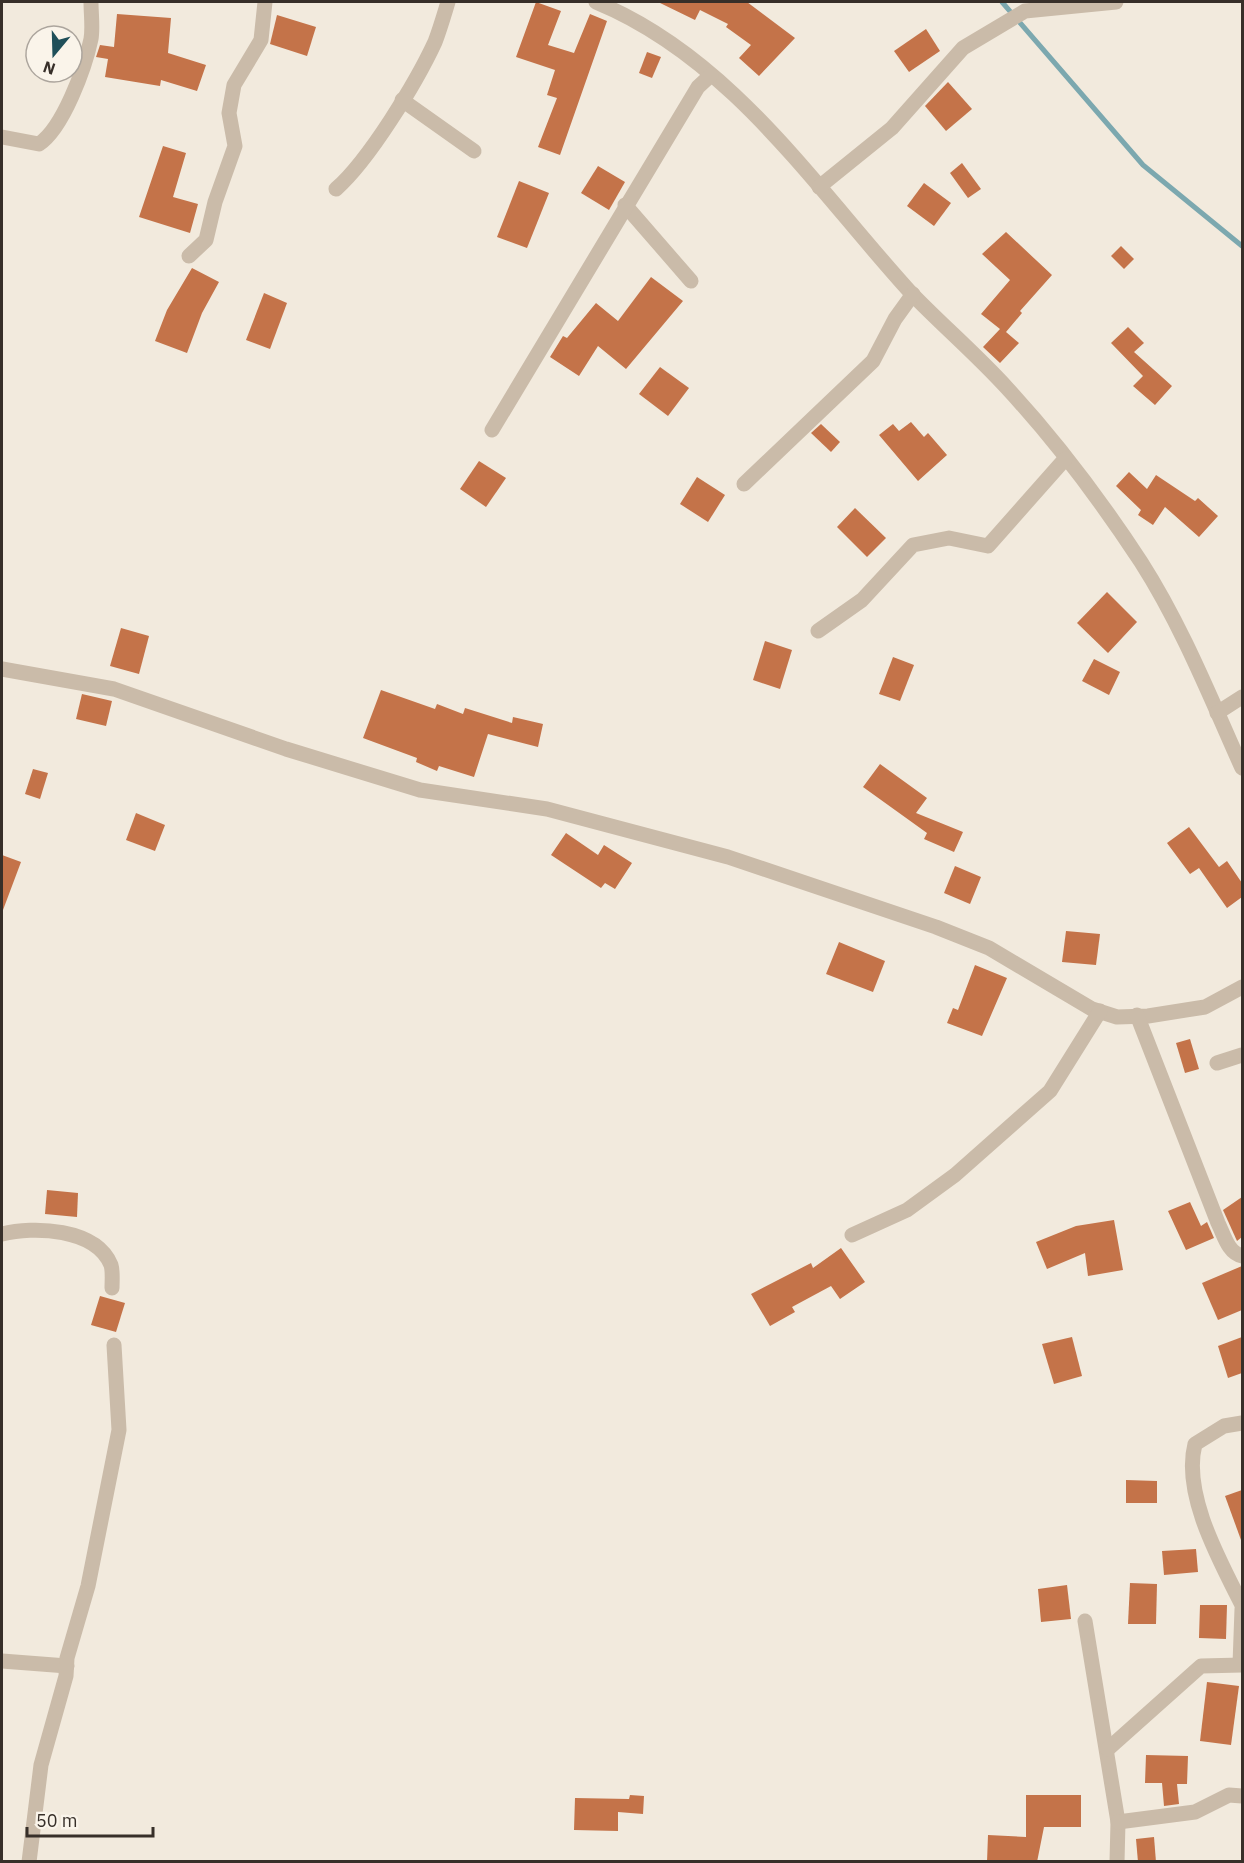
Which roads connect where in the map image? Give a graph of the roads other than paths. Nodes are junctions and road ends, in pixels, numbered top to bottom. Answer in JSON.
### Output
{"nodes":[{"id":1,"x":91,"y":2,"type":"edge"},
{"id":2,"x":265,"y":2,"type":"edge"},
{"id":3,"x":448,"y":2,"type":"edge"},
{"id":4,"x":1116,"y":2,"type":"edge"},
{"id":5,"x":606,"y":4,"type":"edge"},
{"id":6,"x":711,"y":75,"type":"junction"},
{"id":7,"x":402,"y":100,"type":"junction"},
{"id":8,"x":2,"y":137,"type":"edge"},
{"id":9,"x":474,"y":151,"type":"dead end"},
{"id":10,"x":819,"y":187,"type":"junction"},
{"id":11,"x":336,"y":189,"type":"dead end"},
{"id":12,"x":625,"y":205,"type":"junction"},
{"id":13,"x":189,"y":256,"type":"dead end"},
{"id":14,"x":691,"y":281,"type":"dead end"},
{"id":15,"x":913,"y":294,"type":"junction"},
{"id":16,"x":492,"y":430,"type":"dead end"},
{"id":17,"x":1065,"y":459,"type":"junction"},
{"id":18,"x":744,"y":484,"type":"dead end"},
{"id":19,"x":818,"y":631,"type":"dead end"},
{"id":20,"x":2,"y":669,"type":"edge"},
{"id":21,"x":1242,"y":697,"type":"edge"},
{"id":22,"x":1217,"y":713,"type":"junction"},
{"id":23,"x":1242,"y":768,"type":"edge"},
{"id":24,"x":1242,"y":987,"type":"edge"},
{"id":25,"x":1100,"y":1011,"type":"junction"},
{"id":26,"x":1137,"y":1015,"type":"junction"},
{"id":27,"x":1242,"y":1055,"type":"edge"},
{"id":28,"x":1217,"y":1063,"type":"dead end"},
{"id":29,"x":2,"y":1234,"type":"edge"},
{"id":30,"x":852,"y":1235,"type":"dead end"},
{"id":31,"x":1242,"y":1256,"type":"edge"},
{"id":32,"x":112,"y":1288,"type":"dead end"},
{"id":33,"x":114,"y":1345,"type":"dead end"},
{"id":34,"x":1242,"y":1423,"type":"edge"},
{"id":35,"x":1242,"y":1607,"type":"edge"},
{"id":36,"x":1085,"y":1621,"type":"dead end"},
{"id":37,"x":2,"y":1661,"type":"edge"},
{"id":38,"x":1241,"y":1665,"type":"edge"},
{"id":39,"x":67,"y":1666,"type":"junction"},
{"id":40,"x":1108,"y":1749,"type":"junction"},
{"id":41,"x":1242,"y":1796,"type":"edge"},
{"id":42,"x":1118,"y":1822,"type":"junction"},
{"id":43,"x":29,"y":1862,"type":"edge"},
{"id":44,"x":1117,"y":1862,"type":"edge"}],
"edges":[{"from":1,"to":8,"type":"street"},
{"from":2,"to":13,"type":"street"},
{"from":3,"to":7,"type":"street"},
{"from":4,"to":10,"type":"street"},
{"from":5,"to":6,"type":"street"},
{"from":6,"to":10,"type":"street"},
{"from":6,"to":12,"type":"street"},
{"from":7,"to":9,"type":"street"},
{"from":7,"to":11,"type":"street"},
{"from":10,"to":15,"type":"street"},
{"from":12,"to":14,"type":"street"},
{"from":12,"to":16,"type":"street"},
{"from":15,"to":17,"type":"street"},
{"from":15,"to":18,"type":"street"},
{"from":17,"to":19,"type":"street"},
{"from":17,"to":22,"type":"street"},
{"from":20,"to":25,"type":"street"},
{"from":21,"to":22,"type":"street"},
{"from":22,"to":23,"type":"street"},
{"from":24,"to":26,"type":"street"},
{"from":25,"to":26,"type":"street"},
{"from":25,"to":30,"type":"street"},
{"from":26,"to":31,"type":"street"},
{"from":27,"to":28,"type":"street"},
{"from":29,"to":32,"type":"street"},
{"from":33,"to":39,"type":"street"},
{"from":34,"to":35,"type":"street"},
{"from":35,"to":38,"type":"street"},
{"from":36,"to":40,"type":"street"},
{"from":37,"to":39,"type":"street"},
{"from":38,"to":40,"type":"street"},
{"from":39,"to":43,"type":"street"},
{"from":40,"to":42,"type":"street"},
{"from":41,"to":42,"type":"street"},
{"from":42,"to":44,"type":"street"}]}
